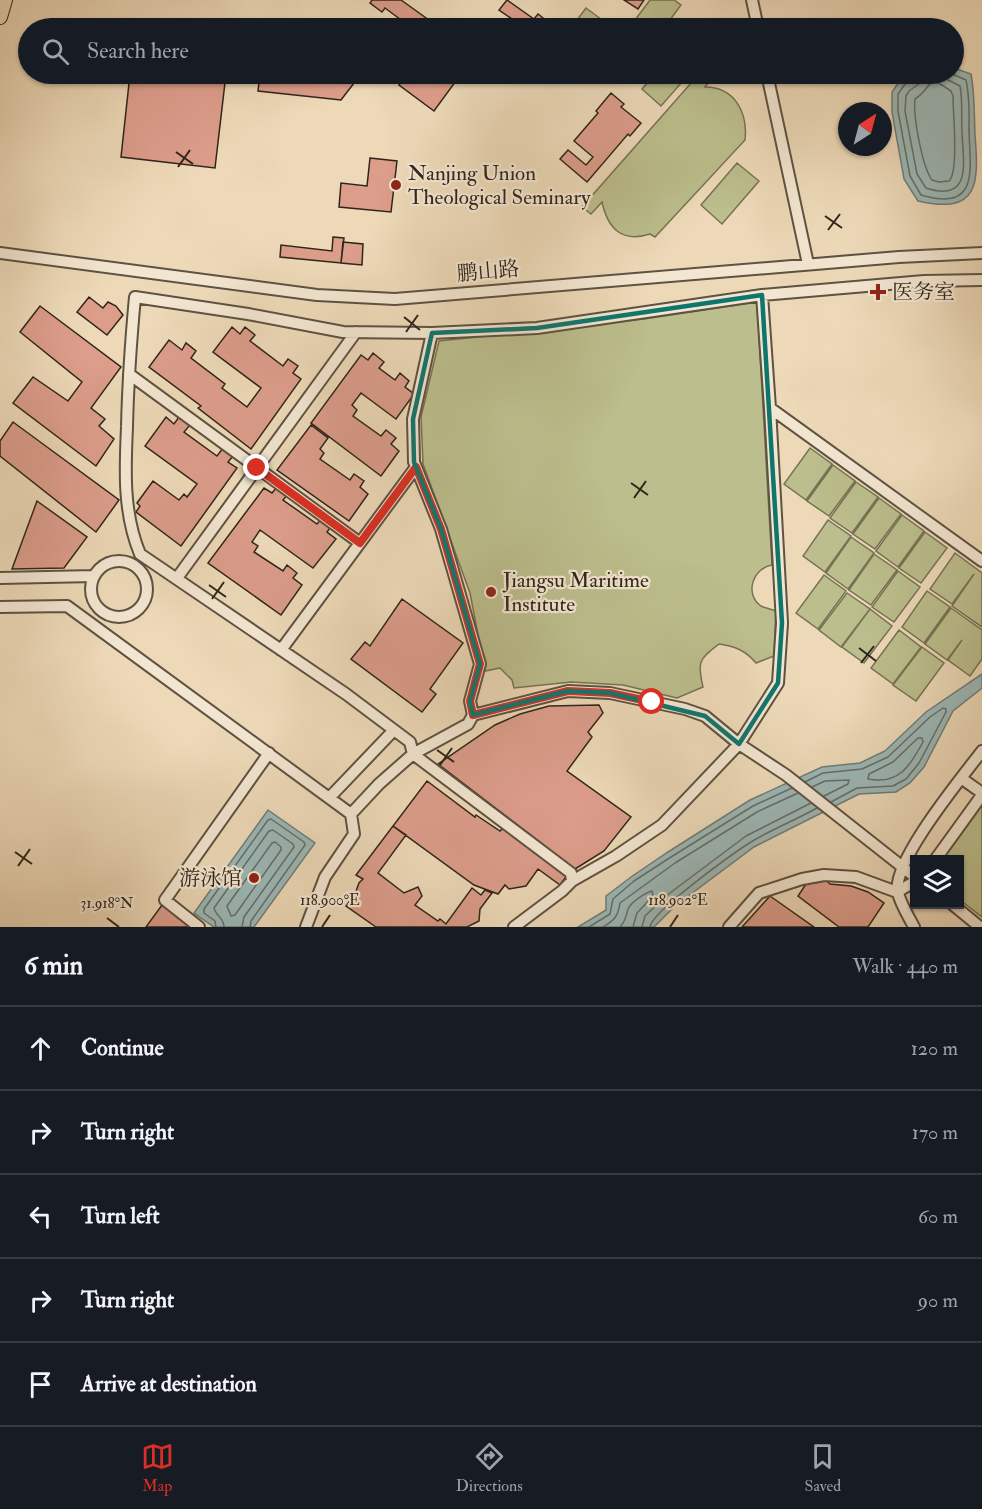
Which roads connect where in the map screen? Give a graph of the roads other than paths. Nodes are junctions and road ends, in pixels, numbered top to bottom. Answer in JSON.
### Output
{"nodes":[{"id":1,"x":5,"y":0,"type":"edge"},
{"id":2,"x":752,"y":0,"type":"edge"},
{"id":3,"x":0,"y":17,"type":"edge"},
{"id":4,"x":756,"y":18,"type":"edge"},
{"id":5,"x":769,"y":84,"type":"edge"},
{"id":6,"x":0,"y":253,"type":"edge"},
{"id":7,"x":982,"y":253,"type":"edge"},
{"id":8,"x":808,"y":264,"type":"junction"},
{"id":9,"x":982,"y":280,"type":"edge"},
{"id":10,"x":762,"y":295,"type":"junction"},
{"id":11,"x":356,"y":332,"type":"junction"},
{"id":12,"x":432,"y":333,"type":"junction"},
{"id":13,"x":129,"y":374,"type":"junction"},
{"id":14,"x":770,"y":408,"type":"junction"},
{"id":15,"x":416,"y":467,"type":"junction"},
{"id":16,"x":257,"y":468,"type":"junction"},
{"id":17,"x":360,"y":543,"type":"junction"},
{"id":18,"x":140,"y":554,"type":"junction"},
{"id":19,"x":982,"y":561,"type":"edge"},
{"id":20,"x":132,"y":564,"type":"junction"},
{"id":21,"x":94,"y":576,"type":"junction"},
{"id":22,"x":0,"y":578,"type":"edge"},
{"id":23,"x":177,"y":578,"type":"junction"},
{"id":24,"x":0,"y":607,"type":"edge"},
{"id":25,"x":102,"y":612,"type":"junction"},
{"id":26,"x":92,"y":625,"type":"junction"},
{"id":27,"x":281,"y":650,"type":"junction"},
{"id":28,"x":473,"y":715,"type":"junction"},
{"id":29,"x":394,"y":730,"type":"junction"},
{"id":30,"x":740,"y":744,"type":"junction"},
{"id":31,"x":982,"y":751,"type":"edge"},
{"id":32,"x":269,"y":753,"type":"junction"},
{"id":33,"x":414,"y":754,"type":"junction"},
{"id":34,"x":961,"y":778,"type":"junction"},
{"id":35,"x":982,"y":794,"type":"edge"},
{"id":36,"x":330,"y":797,"type":"junction"},
{"id":37,"x":351,"y":814,"type":"junction"},
{"id":38,"x":939,"y":855,"type":"edge"},
{"id":39,"x":903,"y":866,"type":"junction"},
{"id":40,"x":910,"y":872,"type":"edge"},
{"id":41,"x":572,"y":881,"type":"junction"},
{"id":42,"x":910,"y":885,"type":"edge"},
{"id":43,"x":897,"y":892,"type":"junction"},
{"id":44,"x":957,"y":909,"type":"edge"},
{"id":45,"x":199,"y":927,"type":"edge"},
{"id":46,"x":306,"y":927,"type":"edge"},
{"id":47,"x":514,"y":927,"type":"edge"},
{"id":48,"x":729,"y":927,"type":"edge"},
{"id":49,"x":914,"y":927,"type":"edge"},
{"id":50,"x":980,"y":927,"type":"edge"}],
"edges":[{"from":1,"to":3,"type":"main road"},
{"from":2,"to":4,"type":"street"},
{"from":5,"to":8,"type":"street"},
{"from":6,"to":8,"type":"street","name":"鹏山路"},
{"from":7,"to":8,"type":"street","name":"鹏山路"},
{"from":9,"to":10,"type":"street"},
{"from":10,"to":12,"type":"street"},
{"from":10,"to":14,"type":"street"},
{"from":11,"to":12,"type":"street"},
{"from":11,"to":13,"type":"street"},
{"from":11,"to":16,"type":"street"},
{"from":12,"to":15,"type":"street"},
{"from":13,"to":16,"type":"street"},
{"from":13,"to":18,"type":"street"},
{"from":14,"to":19,"type":"street"},
{"from":14,"to":30,"type":"street"},
{"from":15,"to":17,"type":"street"},
{"from":15,"to":28,"type":"street"},
{"from":16,"to":17,"type":"street"},
{"from":16,"to":23,"type":"street"},
{"from":17,"to":27,"type":"street"},
{"from":18,"to":20,"type":"street"},
{"from":18,"to":23,"type":"street"},
{"from":20,"to":21,"type":"street"},
{"from":20,"to":25,"type":"street"},
{"from":21,"to":22,"type":"street"},
{"from":21,"to":25,"type":"street"},
{"from":23,"to":27,"type":"street"},
{"from":24,"to":26,"type":"street"},
{"from":25,"to":26,"type":"street"},
{"from":26,"to":32,"type":"street"},
{"from":27,"to":29,"type":"street"},
{"from":28,"to":30,"type":"street"},
{"from":28,"to":33,"type":"street"},
{"from":29,"to":33,"type":"street"},
{"from":29,"to":36,"type":"street"},
{"from":30,"to":39,"type":"street"},
{"from":30,"to":41,"type":"street"},
{"from":31,"to":34,"type":"street"},
{"from":32,"to":36,"type":"street"},
{"from":32,"to":45,"type":"street"},
{"from":33,"to":37,"type":"street"},
{"from":33,"to":41,"type":"street"},
{"from":34,"to":35,"type":"street"},
{"from":34,"to":39,"type":"street"},
{"from":35,"to":38,"type":"street"},
{"from":36,"to":37,"type":"street"},
{"from":37,"to":46,"type":"street"},
{"from":39,"to":40,"type":"street"},
{"from":39,"to":43,"type":"street"},
{"from":41,"to":47,"type":"street"},
{"from":42,"to":43,"type":"street"},
{"from":43,"to":48,"type":"street"},
{"from":43,"to":49,"type":"street"},
{"from":44,"to":50,"type":"street"}]}
